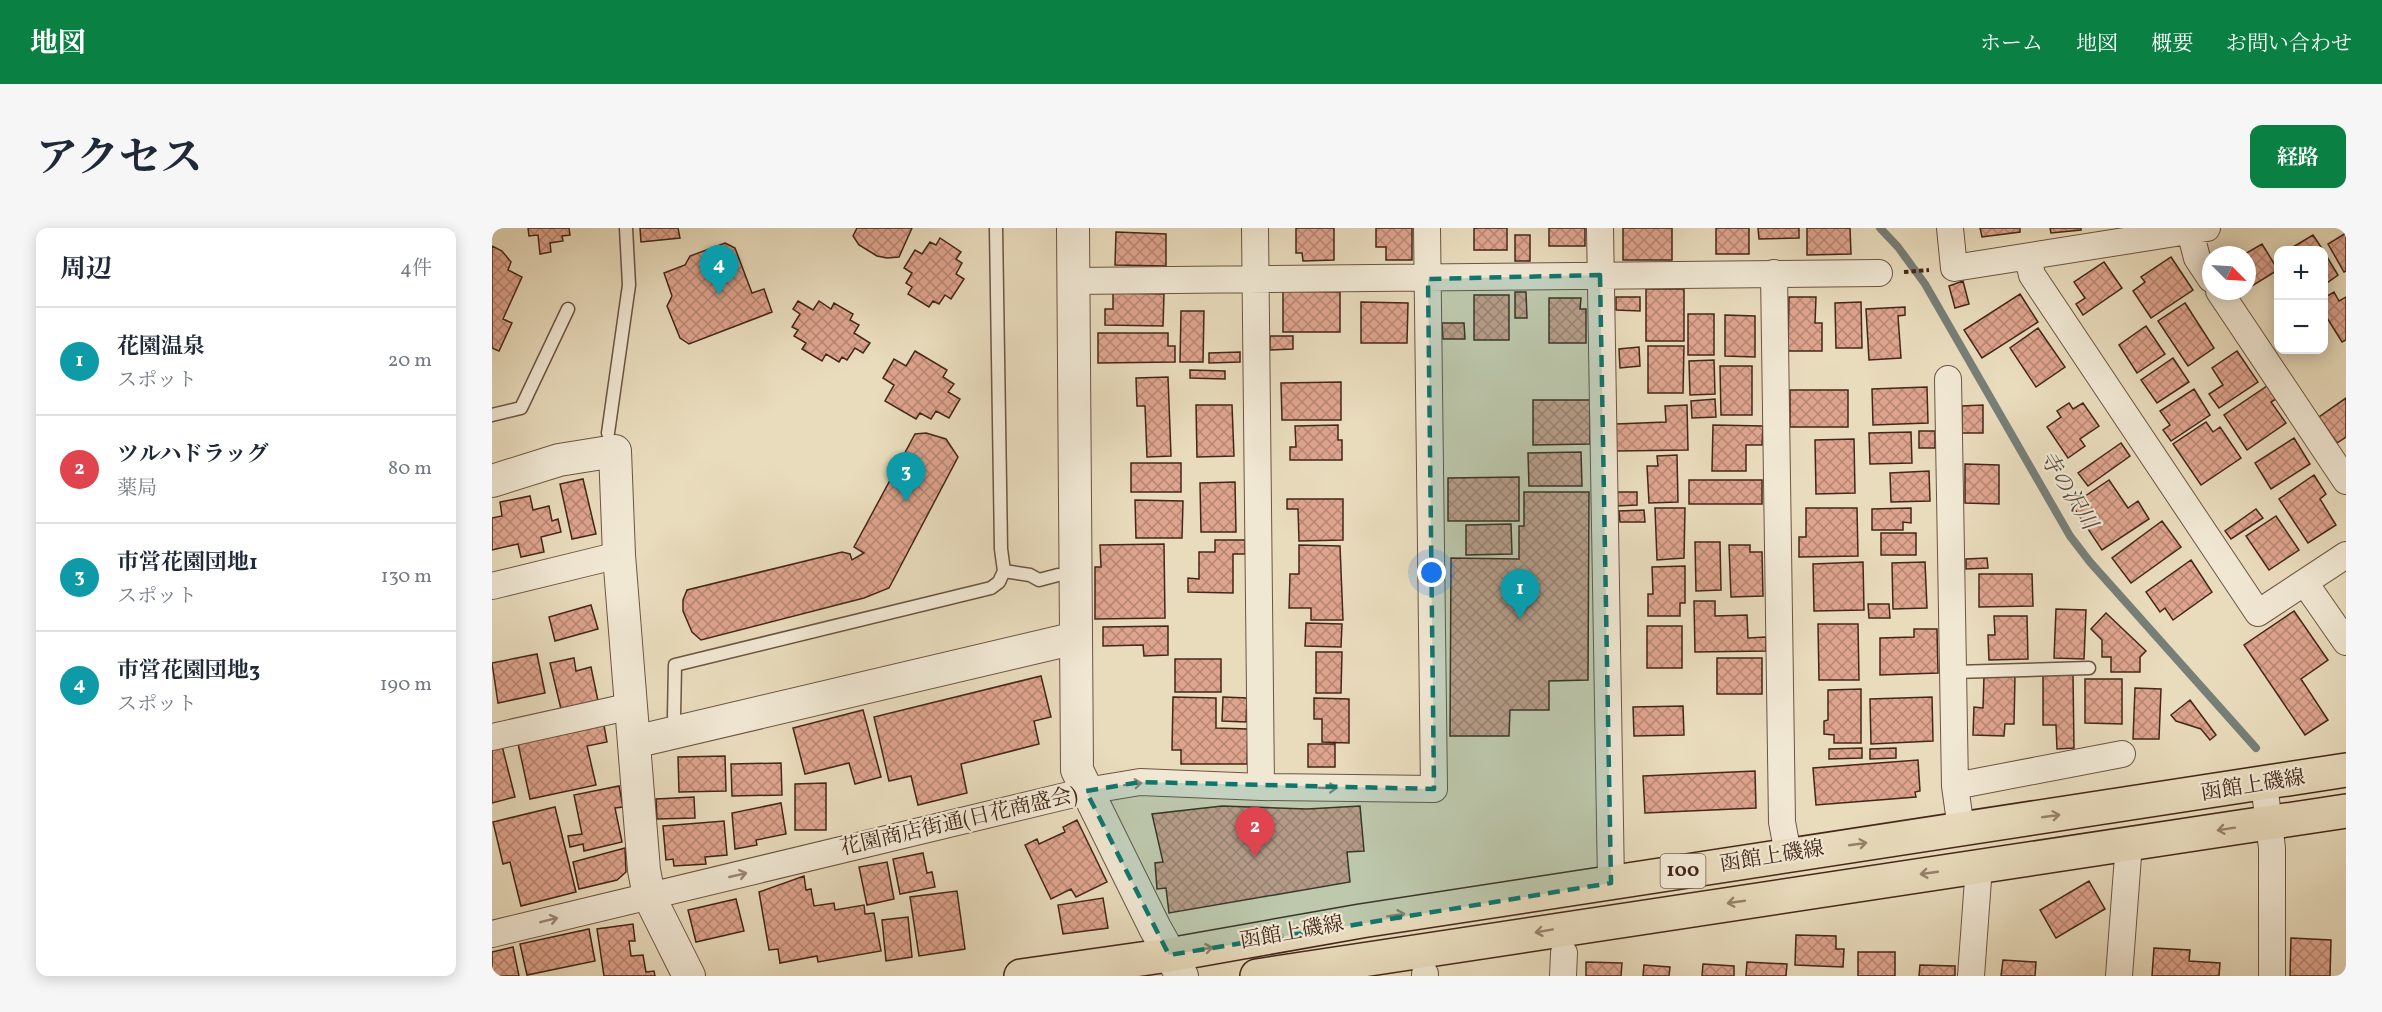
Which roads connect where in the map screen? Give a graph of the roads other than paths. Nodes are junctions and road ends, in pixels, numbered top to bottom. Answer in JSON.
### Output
{"nodes":[{"id":1,"x":626,"y":228,"type":"edge"},
{"id":2,"x":996,"y":228,"type":"edge"},
{"id":3,"x":1073,"y":228,"type":"edge"},
{"id":4,"x":1256,"y":228,"type":"edge"},
{"id":5,"x":1427,"y":228,"type":"edge"},
{"id":6,"x":1600,"y":228,"type":"edge"},
{"id":7,"x":1950,"y":228,"type":"edge"},
{"id":8,"x":2199,"y":229,"type":"edge"},
{"id":9,"x":2100,"y":237,"type":"edge"},
{"id":10,"x":2028,"y":258,"type":"junction"},
{"id":11,"x":2202,"y":266,"type":"edge"},
{"id":12,"x":1774,"y":273,"type":"junction"},
{"id":13,"x":1887,"y":273,"type":"road end"},
{"id":14,"x":1600,"y":275,"type":"junction"},
{"id":15,"x":1428,"y":279,"type":"junction"},
{"id":16,"x":1256,"y":280,"type":"junction"},
{"id":17,"x":1073,"y":281,"type":"junction"},
{"id":18,"x":2225,"y":300,"type":"edge"},
{"id":19,"x":568,"y":309,"type":"dead end"},
{"id":20,"x":1948,"y":380,"type":"dead end"},
{"id":21,"x":492,"y":415,"type":"edge"},
{"id":22,"x":608,"y":433,"type":"dead end"},
{"id":23,"x":492,"y":481,"type":"edge"},
{"id":24,"x":2346,"y":481,"type":"edge"},
{"id":25,"x":619,"y":555,"type":"junction"},
{"id":26,"x":2346,"y":555,"type":"edge"},
{"id":27,"x":1004,"y":571,"type":"junction"},
{"id":28,"x":1058,"y":575,"type":"dead end"},
{"id":29,"x":2306,"y":583,"type":"junction"},
{"id":30,"x":492,"y":586,"type":"edge"},
{"id":31,"x":1076,"y":638,"type":"junction"},
{"id":32,"x":2346,"y":642,"type":"edge"},
{"id":33,"x":2089,"y":668,"type":"dead end"},
{"id":34,"x":1954,"y":672,"type":"junction"},
{"id":35,"x":632,"y":706,"type":"junction"},
{"id":36,"x":674,"y":716,"type":"dead end"},
{"id":37,"x":492,"y":737,"type":"edge"},
{"id":38,"x":634,"y":742,"type":"junction"},
{"id":39,"x":2122,"y":754,"type":"dead end"},
{"id":40,"x":2346,"y":770,"type":"edge"},
{"id":41,"x":2264,"y":784,"type":"junction"},
{"id":42,"x":1955,"y":786,"type":"junction"},
{"id":43,"x":1261,"y":787,"type":"junction"},
{"id":44,"x":1086,"y":791,"type":"junction"},
{"id":45,"x":2346,"y":811,"type":"edge"},
{"id":46,"x":2270,"y":821,"type":"junction"},
{"id":47,"x":1961,"y":829,"type":"junction"},
{"id":48,"x":2129,"y":843,"type":"junction"},
{"id":49,"x":1788,"y":855,"type":"junction"},
{"id":50,"x":1979,"y":866,"type":"junction"},
{"id":51,"x":1611,"y":883,"type":"junction"},
{"id":52,"x":649,"y":896,"type":"junction"},
{"id":53,"x":492,"y":934,"type":"edge"},
{"id":54,"x":1175,"y":965,"type":"edge"},
{"id":55,"x":689,"y":976,"type":"edge"},
{"id":56,"x":1021,"y":976,"type":"edge"},
{"id":57,"x":1257,"y":976,"type":"edge"},
{"id":58,"x":1971,"y":976,"type":"edge"},
{"id":59,"x":2119,"y":976,"type":"edge"},
{"id":60,"x":2272,"y":976,"type":"edge"}],
"edges":[{"from":1,"to":22,"type":"lane"},
{"from":2,"to":27,"type":"lane"},
{"from":3,"to":17,"type":"street"},
{"from":4,"to":16,"type":"street"},
{"from":5,"to":15,"type":"street"},
{"from":6,"to":14,"type":"street"},
{"from":7,"to":10,"type":"street"},
{"from":8,"to":9,"type":"street"},
{"from":8,"to":11,"type":"street"},
{"from":9,"to":10,"type":"street"},
{"from":10,"to":29,"type":"street"},
{"from":12,"to":13,"type":"street"},
{"from":12,"to":14,"type":"street"},
{"from":12,"to":49,"type":"street"},
{"from":14,"to":15,"type":"street"},
{"from":14,"to":51,"type":"street"},
{"from":15,"to":16,"type":"street"},
{"from":43,"to":15,"type":"street","name":"花園商店街通(日花商盛会)","one_way":true},
{"from":16,"to":17,"type":"street"},
{"from":16,"to":43,"type":"street"},
{"from":17,"to":31,"type":"street"},
{"from":18,"to":24,"type":"street"},
{"from":19,"to":21,"type":"lane"},
{"from":20,"to":34,"type":"street"},
{"from":23,"to":25,"type":"street"},
{"from":25,"to":30,"type":"street"},
{"from":25,"to":35,"type":"street"},
{"from":26,"to":29,"type":"street"},
{"from":27,"to":28,"type":"lane"},
{"from":27,"to":36,"type":"lane"},
{"from":29,"to":32,"type":"street"},
{"from":31,"to":38,"type":"street"},
{"from":31,"to":44,"type":"street"},
{"from":33,"to":34,"type":"lane"},
{"from":34,"to":42,"type":"street"},
{"from":35,"to":37,"type":"street"},
{"from":35,"to":38,"type":"street"},
{"from":38,"to":52,"type":"street"},
{"from":39,"to":42,"type":"street"},
{"from":40,"to":41,"type":"main road","name":"函館上磯線","number":"100"},
{"from":41,"to":46,"type":"street"},
{"from":47,"to":41,"type":"main road","name":"函館上磯線","number":"100","one_way":true},
{"from":42,"to":47,"type":"street"},
{"from":44,"to":43,"type":"street","name":"花園商店街通(日花商盛会)","one_way":true},
{"from":52,"to":44,"type":"street","name":"花園商店街通(日花商盛会)","one_way":true},
{"from":44,"to":54,"type":"street"},
{"from":45,"to":46,"type":"main road","name":"函館上磯線","number":"100"},
{"from":46,"to":48,"type":"main road","name":"函館上磯線","number":"100","one_way":true},
{"from":46,"to":60,"type":"street"},
{"from":49,"to":47,"type":"main road","name":"函館上磯線","number":"100","one_way":true},
{"from":48,"to":50,"type":"main road","name":"函館上磯線","number":"100"},
{"from":48,"to":59,"type":"street"},
{"from":49,"to":51,"type":"main road","name":"函館上磯線","number":"100"},
{"from":50,"to":57,"type":"main road","name":"函館上磯線","number":"100","one_way":true},
{"from":50,"to":58,"type":"street"},
{"from":54,"to":51,"type":"main road","name":"函館上磯線","number":"100","one_way":true},
{"from":53,"to":52,"type":"street","name":"花園商店街通(日花商盛会)","one_way":true},
{"from":52,"to":55,"type":"street"},
{"from":54,"to":56,"type":"main road","name":"函館上磯線","number":"100"}]}
